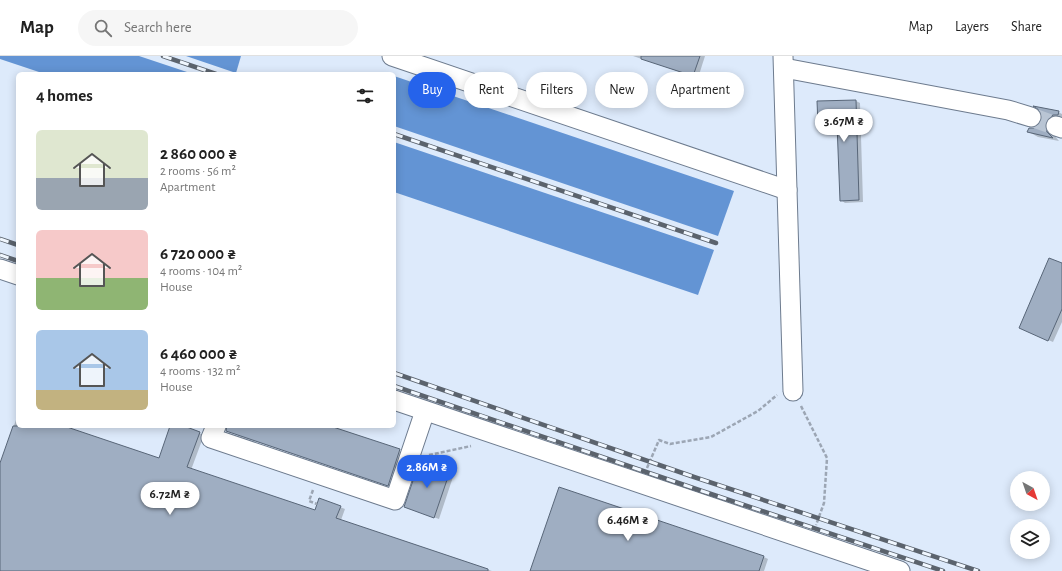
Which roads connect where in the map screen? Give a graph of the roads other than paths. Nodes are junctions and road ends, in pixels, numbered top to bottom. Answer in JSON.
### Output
{"nodes":[{"id":1,"x":392,"y":56,"type":"edge"},
{"id":2,"x":783,"y":62,"type":"edge"},
{"id":3,"x":1031,"y":117,"type":"tunnel mouth"},
{"id":4,"x":787,"y":190,"type":"junction"},
{"id":5,"x":0,"y":269,"type":"edge"},
{"id":6,"x":16,"y":274,"type":"edge"},
{"id":7,"x":787,"y":391,"type":"road end"},
{"id":8,"x":396,"y":401,"type":"edge"},
{"id":9,"x":425,"y":411,"type":"junction"},
{"id":10,"x":215,"y":428,"type":"edge"},
{"id":11,"x":900,"y":571,"type":"edge"}],
"edges":[{"from":1,"to":4,"type":"lane"},
{"from":2,"to":3,"type":"lane"},
{"from":2,"to":4,"type":"lane"},
{"from":4,"to":7,"type":"lane"},
{"from":5,"to":6,"type":"lane"},
{"from":8,"to":9,"type":"lane"},
{"from":9,"to":10,"type":"lane"},
{"from":9,"to":11,"type":"lane"}]}
